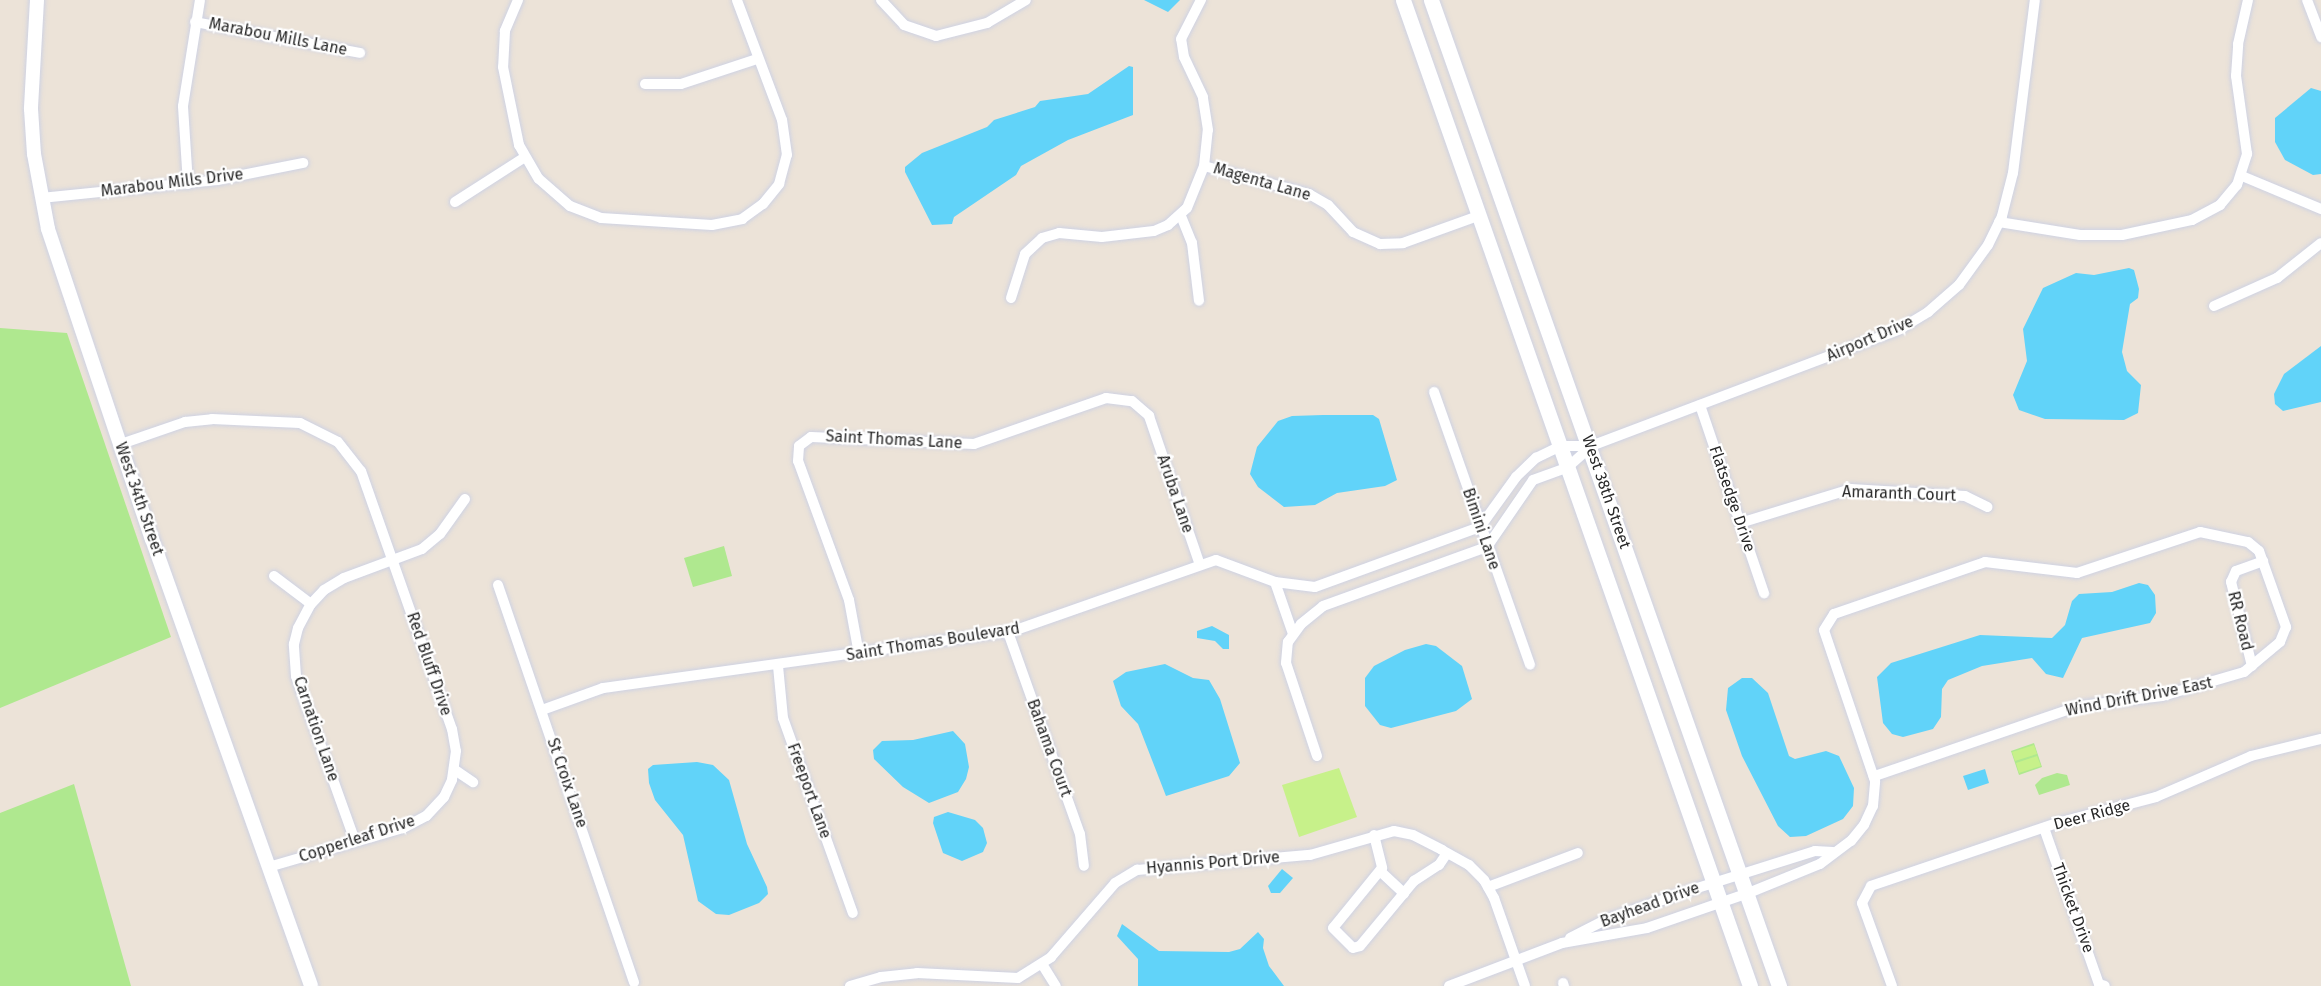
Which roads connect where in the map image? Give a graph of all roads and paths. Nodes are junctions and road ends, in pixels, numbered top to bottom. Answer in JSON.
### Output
{"nodes":[{"id":1,"x":37,"y":0,"type":"edge"},
{"id":2,"x":200,"y":0,"type":"edge"},
{"id":3,"x":518,"y":0,"type":"edge"},
{"id":4,"x":737,"y":0,"type":"edge"},
{"id":5,"x":881,"y":0,"type":"edge"},
{"id":6,"x":1026,"y":0,"type":"edge"},
{"id":7,"x":1200,"y":0,"type":"edge"},
{"id":8,"x":1402,"y":0,"type":"edge"},
{"id":9,"x":1431,"y":0,"type":"edge"},
{"id":10,"x":2035,"y":0,"type":"edge"},
{"id":11,"x":2248,"y":0,"type":"edge"},
{"id":12,"x":2307,"y":0,"type":"edge"},
{"id":13,"x":195,"y":22,"type":"junction"},
{"id":14,"x":2321,"y":37,"type":"edge"},
{"id":15,"x":360,"y":53,"type":"dead end"},
{"id":16,"x":757,"y":59,"type":"junction"},
{"id":17,"x":645,"y":84,"type":"dead end"},
{"id":18,"x":525,"y":157,"type":"junction"},
{"id":19,"x":303,"y":163,"type":"dead end"},
{"id":20,"x":1204,"y":166,"type":"junction"},
{"id":21,"x":2242,"y":176,"type":"junction"},
{"id":22,"x":188,"y":184,"type":"junction"},
{"id":23,"x":41,"y":198,"type":"junction"},
{"id":24,"x":455,"y":202,"type":"dead end"},
{"id":25,"x":2321,"y":209,"type":"edge"},
{"id":26,"x":1180,"y":216,"type":"junction"},
{"id":27,"x":1478,"y":216,"type":"junction"},
{"id":28,"x":1999,"y":222,"type":"junction"},
{"id":29,"x":2321,"y":243,"type":"edge"},
{"id":30,"x":1011,"y":298,"type":"dead end"},
{"id":31,"x":1199,"y":301,"type":"dead end"},
{"id":32,"x":2214,"y":306,"type":"dead end"},
{"id":33,"x":1434,"y":392,"type":"dead end"},
{"id":34,"x":1700,"y":405,"type":"junction"},
{"id":35,"x":1150,"y":422,"type":"joint"},
{"id":36,"x":121,"y":444,"type":"junction"},
{"id":37,"x":1560,"y":446,"type":"junction"},
{"id":38,"x":1591,"y":446,"type":"junction"},
{"id":39,"x":1568,"y":467,"type":"junction"},
{"id":40,"x":465,"y":499,"type":"dead end"},
{"id":41,"x":1988,"y":507,"type":"dead end"},
{"id":42,"x":1740,"y":523,"type":"junction"},
{"id":43,"x":1480,"y":527,"type":"junction"},
{"id":44,"x":1487,"y":547,"type":"junction"},
{"id":45,"x":393,"y":561,"type":"junction"},
{"id":46,"x":2263,"y":561,"type":"junction"},
{"id":47,"x":1200,"y":566,"type":"junction"},
{"id":48,"x":274,"y":576,"type":"dead end"},
{"id":49,"x":1275,"y":582,"type":"junction"},
{"id":50,"x":498,"y":585,"type":"dead end"},
{"id":51,"x":1315,"y":587,"type":"junction"},
{"id":52,"x":1764,"y":593,"type":"dead end"},
{"id":53,"x":311,"y":604,"type":"junction"},
{"id":54,"x":1323,"y":606,"type":"junction"},
{"id":55,"x":1008,"y":632,"type":"junction"},
{"id":56,"x":1293,"y":634,"type":"junction"},
{"id":57,"x":859,"y":654,"type":"junction"},
{"id":58,"x":1530,"y":665,"type":"dead end"},
{"id":59,"x":778,"y":666,"type":"junction"},
{"id":60,"x":2252,"y":666,"type":"junction"},
{"id":61,"x":542,"y":710,"type":"junction"},
{"id":62,"x":2321,"y":739,"type":"edge"},
{"id":63,"x":1317,"y":756,"type":"dead end"},
{"id":64,"x":455,"y":770,"type":"junction"},
{"id":65,"x":1874,"y":776,"type":"junction"},
{"id":66,"x":473,"y":782,"type":"dead end"},
{"id":67,"x":2044,"y":828,"type":"junction"},
{"id":68,"x":1374,"y":835,"type":"junction"},
{"id":69,"x":355,"y":841,"type":"junction"},
{"id":70,"x":1833,"y":852,"type":"junction"},
{"id":71,"x":1446,"y":853,"type":"junction"},
{"id":72,"x":1578,"y":853,"type":"dead end"},
{"id":73,"x":1084,"y":866,"type":"dead end"},
{"id":74,"x":269,"y":867,"type":"junction"},
{"id":75,"x":1380,"y":871,"type":"junction"},
{"id":76,"x":1740,"y":875,"type":"junction"},
{"id":77,"x":1713,"y":882,"type":"junction"},
{"id":78,"x":1488,"y":886,"type":"junction"},
{"id":79,"x":1404,"y":892,"type":"junction"},
{"id":80,"x":1746,"y":894,"type":"junction"},
{"id":81,"x":1720,"y":902,"type":"junction"},
{"id":82,"x":853,"y":913,"type":"dead end"},
{"id":83,"x":1562,"y":943,"type":"junction"},
{"id":84,"x":1517,"y":958,"type":"junction"},
{"id":85,"x":1042,"y":964,"type":"junction"},
{"id":86,"x":634,"y":982,"type":"dead end"},
{"id":87,"x":1017,"y":982,"type":"edge"},
{"id":88,"x":311,"y":986,"type":"edge"},
{"id":89,"x":849,"y":986,"type":"edge"},
{"id":90,"x":1056,"y":986,"type":"edge"},
{"id":91,"x":1449,"y":986,"type":"edge"},
{"id":92,"x":1525,"y":986,"type":"edge"},
{"id":93,"x":1750,"y":986,"type":"edge"},
{"id":94,"x":1779,"y":986,"type":"edge"},
{"id":95,"x":1892,"y":986,"type":"edge"},
{"id":96,"x":2104,"y":986,"type":"edge"}],
"edges":[{"from":1,"to":23,"type":"street","name":"West 34th Street"},
{"from":2,"to":13,"type":"street"},
{"from":3,"to":18,"type":"street"},
{"from":4,"to":16,"type":"street"},
{"from":5,"to":6,"type":"street"},
{"from":7,"to":20,"type":"street"},
{"from":8,"to":27,"type":"main road","name":"West 38th Street"},
{"from":9,"to":38,"type":"main road","name":"West 38th Street"},
{"from":10,"to":28,"type":"street","name":"Airport Drive"},
{"from":11,"to":21,"type":"street"},
{"from":12,"to":14,"type":"street"},
{"from":13,"to":15,"type":"street","name":"Marabou Mills Lane"},
{"from":13,"to":22,"type":"street"},
{"from":16,"to":17,"type":"street"},
{"from":16,"to":18,"type":"street"},
{"from":18,"to":24,"type":"street"},
{"from":19,"to":22,"type":"street","name":"Marabou Mills Drive"},
{"from":20,"to":26,"type":"street"},
{"from":20,"to":27,"type":"street","name":"Magenta Lane"},
{"from":21,"to":25,"type":"street"},
{"from":21,"to":28,"type":"street"},
{"from":22,"to":23,"type":"street","name":"Marabou Mills Drive"},
{"from":23,"to":36,"type":"street","name":"West 34th Street"},
{"from":26,"to":30,"type":"street"},
{"from":26,"to":31,"type":"street"},
{"from":27,"to":37,"type":"main road","name":"West 38th Street"},
{"from":28,"to":34,"type":"street","name":"Airport Drive"},
{"from":29,"to":32,"type":"street"},
{"from":33,"to":43,"type":"street","name":"Bimini Lane"},
{"from":34,"to":38,"type":"street","name":"Airport Drive"},
{"from":34,"to":42,"type":"street","name":"Flatsedge Drive"},
{"from":35,"to":47,"type":"street","name":"Aruba Lane"},
{"from":35,"to":57,"type":"street","name":"Saint Thomas Lane"},
{"from":36,"to":45,"type":"street","name":"Red Bluff Drive"},
{"from":36,"to":74,"type":"street","name":"West 34th Street"},
{"from":37,"to":38,"type":"street"},
{"from":37,"to":39,"type":"main road","name":"West 38th Street"},
{"from":37,"to":43,"type":"street"},
{"from":38,"to":39,"type":"street"},
{"from":38,"to":76,"type":"main road","name":"West 38th Street"},
{"from":39,"to":44,"type":"street"},
{"from":39,"to":77,"type":"main road","name":"West 38th Street"},
{"from":40,"to":45,"type":"street","name":"Carnation Lane"},
{"from":41,"to":42,"type":"street","name":"Amaranth Court"},
{"from":42,"to":52,"type":"street","name":"Flatsedge Drive"},
{"from":43,"to":44,"type":"street","name":"Bimini Lane"},
{"from":43,"to":51,"type":"street","name":"Saint Thomas Boulevard"},
{"from":44,"to":54,"type":"street"},
{"from":44,"to":58,"type":"street","name":"Bimini Lane"},
{"from":45,"to":53,"type":"street","name":"Carnation Lane"},
{"from":45,"to":64,"type":"street","name":"Red Bluff Drive"},
{"from":46,"to":60,"type":"street","name":"Wind Drift Drive East"},
{"from":46,"to":60,"type":"street","name":"RR Road"},
{"from":46,"to":65,"type":"street"},
{"from":47,"to":49,"type":"street","name":"Saint Thomas Boulevard"},
{"from":47,"to":55,"type":"street","name":"Saint Thomas Boulevard"},
{"from":48,"to":53,"type":"street"},
{"from":49,"to":51,"type":"street","name":"Saint Thomas Boulevard"},
{"from":49,"to":56,"type":"street"},
{"from":50,"to":61,"type":"street","name":"St Croix Lane"},
{"from":51,"to":54,"type":"street"},
{"from":53,"to":69,"type":"street","name":"Carnation Lane"},
{"from":54,"to":56,"type":"street"},
{"from":55,"to":57,"type":"street","name":"Saint Thomas Boulevard"},
{"from":55,"to":73,"type":"street","name":"Bahama Court"},
{"from":56,"to":63,"type":"street"},
{"from":57,"to":59,"type":"street","name":"Saint Thomas Boulevard"},
{"from":59,"to":61,"type":"street","name":"Saint Thomas Boulevard"},
{"from":59,"to":82,"type":"street","name":"Freeport Lane"},
{"from":60,"to":65,"type":"street","name":"Wind Drift Drive East"},
{"from":61,"to":86,"type":"street","name":"St Croix Lane"},
{"from":62,"to":67,"type":"street","name":"Deer Ridge"},
{"from":64,"to":66,"type":"street"},
{"from":64,"to":69,"type":"street","name":"Copperleaf Drive"},
{"from":65,"to":70,"type":"street","name":"Bayhead Drive"},
{"from":67,"to":95,"type":"street","name":"Deer Ridge"},
{"from":67,"to":96,"type":"street","name":"Thicket Drive"},
{"from":68,"to":71,"type":"street","name":"Hyannis Port Drive"},
{"from":68,"to":75,"type":"street"},
{"from":68,"to":85,"type":"street","name":"Hyannis Port Drive"},
{"from":69,"to":74,"type":"street","name":"Copperleaf Drive"},
{"from":70,"to":76,"type":"street","name":"Bayhead Drive"},
{"from":70,"to":80,"type":"street","name":"Bayhead Drive"},
{"from":71,"to":78,"type":"street","name":"Hyannis Port Drive"},
{"from":71,"to":79,"type":"street"},
{"from":72,"to":78,"type":"street"},
{"from":74,"to":88,"type":"street","name":"West 34th Street"},
{"from":75,"to":79,"type":"street"},
{"from":75,"to":79,"type":"street"},
{"from":76,"to":77,"type":"street","name":"Bayhead Drive"},
{"from":76,"to":80,"type":"main road","name":"West 38th Street"},
{"from":77,"to":81,"type":"main road","name":"West 38th Street"},
{"from":77,"to":83,"type":"street","name":"Bayhead Drive"},
{"from":78,"to":84,"type":"street","name":"Hyannis Port Drive"},
{"from":80,"to":81,"type":"street","name":"Bayhead Drive"},
{"from":80,"to":94,"type":"main road","name":"West 38th Street"},
{"from":81,"to":83,"type":"street","name":"Bayhead Drive"},
{"from":81,"to":93,"type":"main road","name":"West 38th Street"},
{"from":83,"to":84,"type":"street","name":"Bayhead Drive"},
{"from":84,"to":91,"type":"street","name":"Bayhead Drive"},
{"from":84,"to":92,"type":"street","name":"Hyannis Port Drive"},
{"from":85,"to":87,"type":"street","name":"Hyannis Port Drive"},
{"from":85,"to":90,"type":"street"},
{"from":87,"to":89,"type":"street","name":"Hyannis Port Drive"}]}
